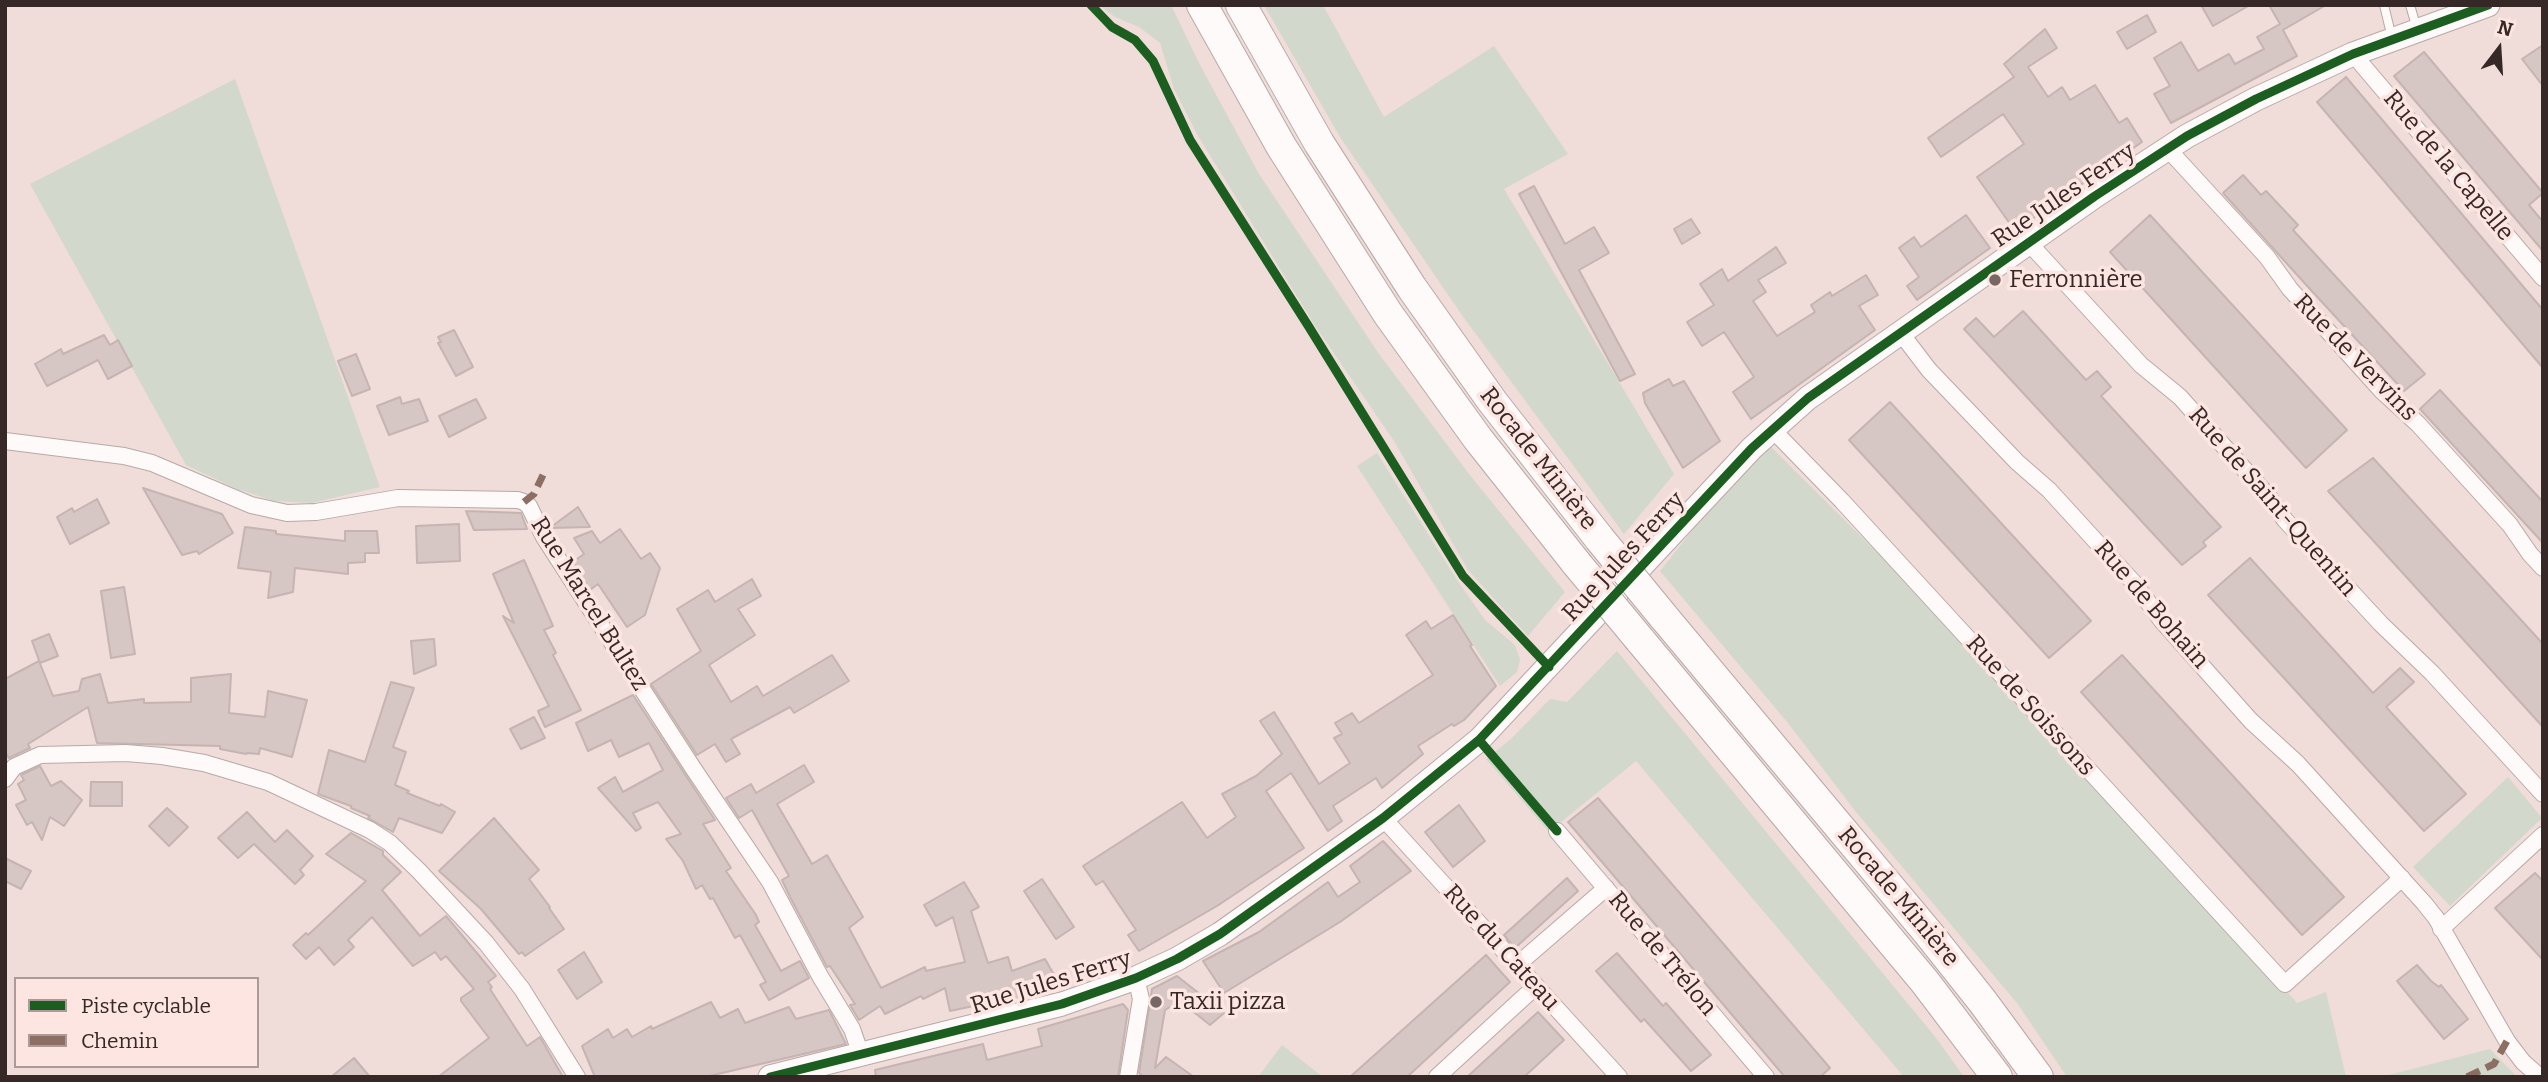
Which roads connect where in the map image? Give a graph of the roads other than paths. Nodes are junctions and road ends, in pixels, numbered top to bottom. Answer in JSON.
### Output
{"nodes":[{"id":1,"x":1202,"y":5,"type":"edge"},
{"id":2,"x":1241,"y":5,"type":"edge"},
{"id":3,"x":2384,"y":5,"type":"edge"},
{"id":4,"x":2410,"y":5,"type":"edge"},
{"id":5,"x":2488,"y":5,"type":"edge"},
{"id":6,"x":2417,"y":29,"type":"junction"},
{"id":7,"x":2392,"y":38,"type":"junction"},
{"id":8,"x":2353,"y":54,"type":"junction"},
{"id":9,"x":2167,"y":148,"type":"junction"},
{"id":10,"x":2028,"y":242,"type":"junction"},
{"id":11,"x":2543,"y":278,"type":"edge"},
{"id":12,"x":1900,"y":332,"type":"junction"},
{"id":13,"x":1772,"y":429,"type":"junction"},
{"id":14,"x":5,"y":441,"type":"edge"},
{"id":15,"x":2543,"y":568,"type":"edge"},
{"id":16,"x":5,"y":779,"type":"edge"},
{"id":17,"x":2543,"y":794,"type":"edge"},
{"id":18,"x":1383,"y":818,"type":"junction"},
{"id":19,"x":1557,"y":831,"type":"dead end"},
{"id":20,"x":2543,"y":835,"type":"edge"},
{"id":21,"x":2402,"y":878,"type":"junction"},
{"id":22,"x":1606,"y":888,"type":"junction"},
{"id":23,"x":2441,"y":929,"type":"junction"},
{"id":24,"x":1517,"y":965,"type":"junction"},
{"id":25,"x":1136,"y":978,"type":"junction"},
{"id":26,"x":1536,"y":986,"type":"junction"},
{"id":27,"x":861,"y":1055,"type":"junction"},
{"id":28,"x":783,"y":1075,"type":"edge"},
{"id":29,"x":577,"y":1077,"type":"edge"},
{"id":30,"x":1128,"y":1077,"type":"edge"},
{"id":31,"x":1437,"y":1077,"type":"edge"},
{"id":32,"x":1619,"y":1077,"type":"edge"},
{"id":33,"x":1766,"y":1077,"type":"edge"},
{"id":34,"x":1997,"y":1077,"type":"edge"},
{"id":35,"x":2038,"y":1077,"type":"edge"},
{"id":36,"x":2540,"y":1077,"type":"edge"}],
"edges":[{"from":1,"to":34,"type":"highway","name":"Rocade Minière","bridge":true},
{"from":2,"to":35,"type":"highway","name":"Rocade Minière","bridge":true},
{"from":3,"to":7,"type":"lane"},
{"from":4,"to":6,"type":"lane"},
{"from":5,"to":6,"type":"street","name":"Rue Jules Ferry"},
{"from":6,"to":7,"type":"street","name":"Rue Jules Ferry"},
{"from":7,"to":8,"type":"street","name":"Rue Jules Ferry"},
{"from":8,"to":9,"type":"street","name":"Rue Jules Ferry"},
{"from":8,"to":11,"type":"street","name":"Rue de la Capelle"},
{"from":9,"to":10,"type":"street","name":"Rue Jules Ferry"},
{"from":9,"to":15,"type":"street","name":"Rue de Vervins"},
{"from":10,"to":12,"type":"street","name":"Rue Jules Ferry"},
{"from":10,"to":17,"type":"street","name":"Rue de Saint-Quentin"},
{"from":12,"to":13,"type":"street","name":"Rue Jules Ferry"},
{"from":12,"to":21,"type":"street","name":"Rue de Bohain"},
{"from":13,"to":18,"type":"street","name":"Rue Jules Ferry"},
{"from":13,"to":21,"type":"street","name":"Rue de Soissons"},
{"from":14,"to":27,"type":"street","name":"Rue Marcel Bultez"},
{"from":16,"to":29,"type":"street"},
{"from":18,"to":24,"type":"street","name":"Rue du Cateau"},
{"from":18,"to":25,"type":"street","name":"Rue Jules Ferry"},
{"from":19,"to":22,"type":"street","name":"Rue de Trélon"},
{"from":20,"to":23,"type":"street"},
{"from":21,"to":23,"type":"street","name":"Rue de Bohain"},
{"from":22,"to":24,"type":"street"},
{"from":22,"to":33,"type":"street","name":"Rue de Trélon"},
{"from":23,"to":36,"type":"street","name":"Rue de Bohain"},
{"from":24,"to":26,"type":"street","name":"Rue du Cateau"},
{"from":25,"to":27,"type":"street","name":"Rue Jules Ferry"},
{"from":25,"to":30,"type":"street"},
{"from":26,"to":31,"type":"street"},
{"from":26,"to":32,"type":"street","name":"Rue du Cateau"},
{"from":27,"to":28,"type":"street","name":"Rue Jules Ferry"}]}
